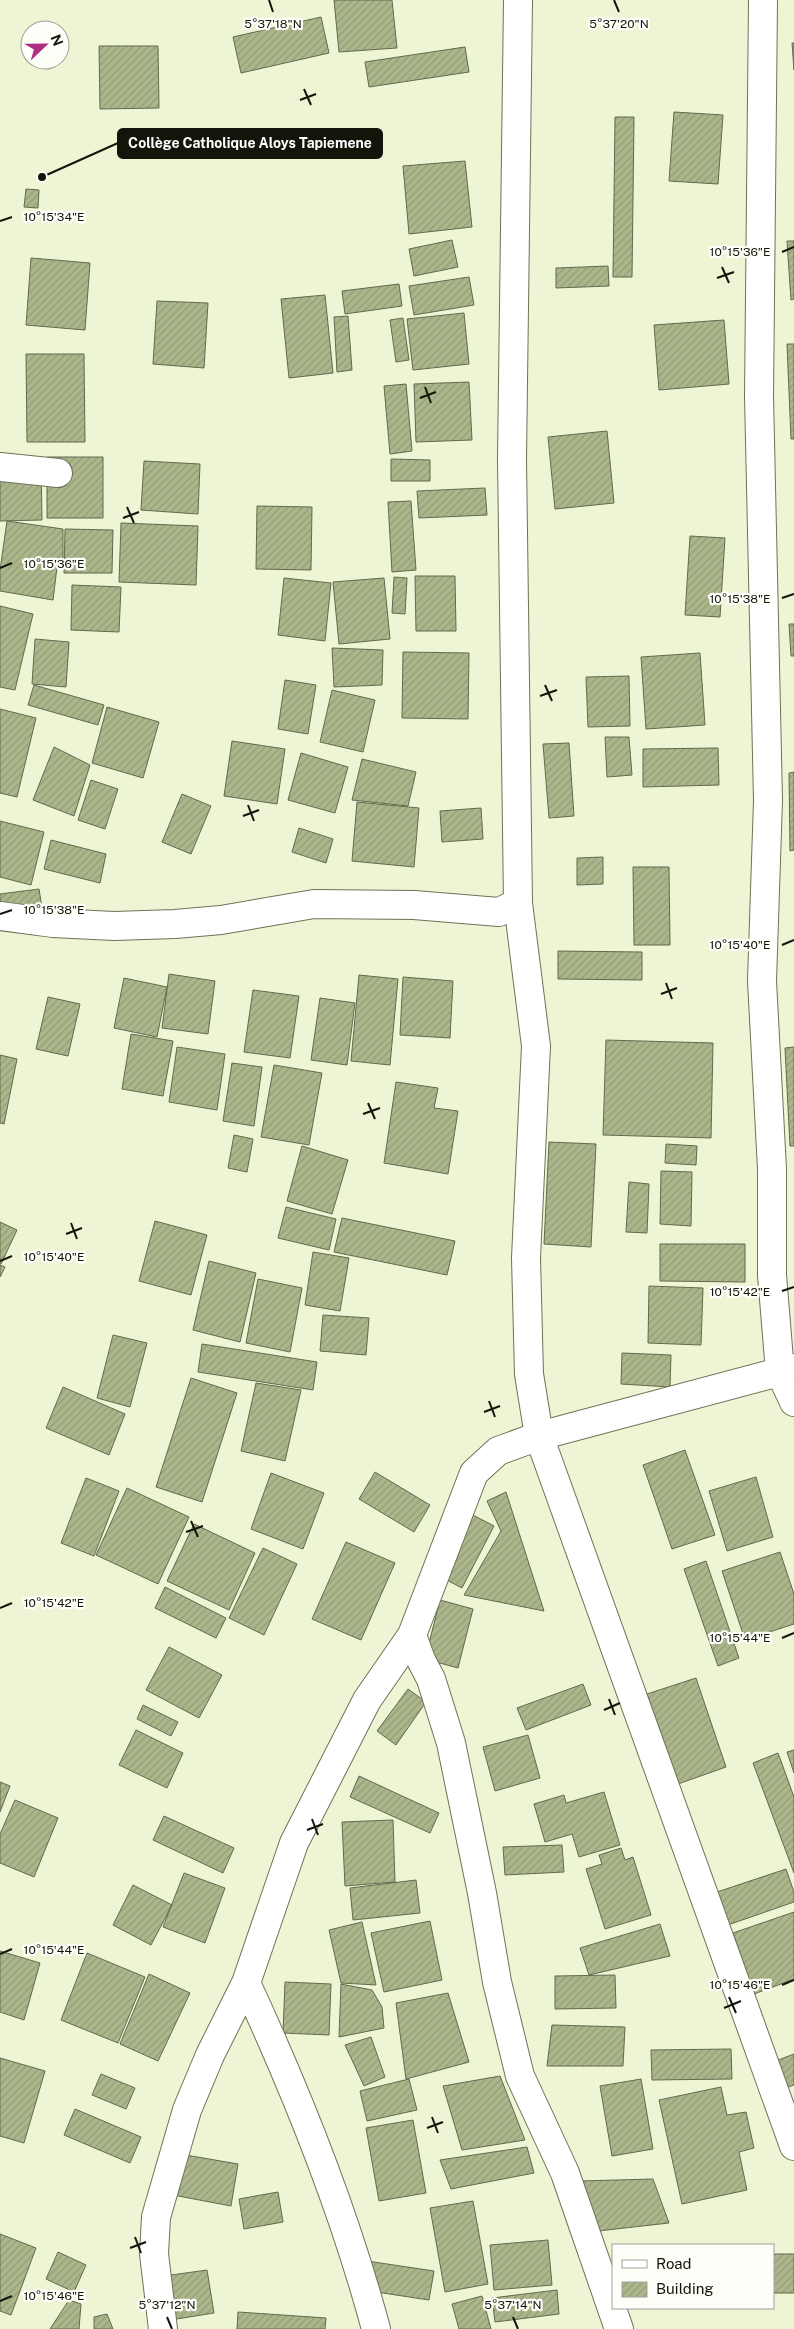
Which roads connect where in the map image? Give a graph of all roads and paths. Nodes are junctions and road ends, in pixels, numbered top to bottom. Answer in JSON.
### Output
{"nodes":[{"id":1,"x":518,"y":0,"type":"edge"},
{"id":2,"x":763,"y":0,"type":"edge"},
{"id":3,"x":0,"y":467,"type":"edge"},
{"id":4,"x":58,"y":473,"type":"dead end"},
{"id":5,"x":518,"y":903,"type":"junction"},
{"id":6,"x":0,"y":916,"type":"edge"},
{"id":7,"x":787,"y":1370,"type":"edge"},
{"id":8,"x":794,"y":1402,"type":"edge"},
{"id":9,"x":539,"y":1436,"type":"junction"},
{"id":10,"x":412,"y":1635,"type":"junction"},
{"id":11,"x":246,"y":1983,"type":"junction"},
{"id":12,"x":794,"y":2146,"type":"edge"},
{"id":13,"x":612,"y":2309,"type":"edge"},
{"id":14,"x":612,"y":2309,"type":"edge"},
{"id":15,"x":163,"y":2329,"type":"edge"},
{"id":16,"x":376,"y":2329,"type":"edge"},
{"id":17,"x":619,"y":2329,"type":"edge"}],
"edges":[{"from":1,"to":5,"type":"street"},
{"from":2,"to":7,"type":"street"},
{"from":3,"to":4,"type":"street"},
{"from":5,"to":6,"type":"street"},
{"from":5,"to":9,"type":"street"},
{"from":7,"to":8,"type":"street"},
{"from":7,"to":9,"type":"street"},
{"from":9,"to":10,"type":"street"},
{"from":9,"to":12,"type":"street"},
{"from":10,"to":11,"type":"street"},
{"from":10,"to":13,"type":"street"},
{"from":11,"to":15,"type":"street"},
{"from":11,"to":16,"type":"street"},
{"from":14,"to":17,"type":"street"}]}
